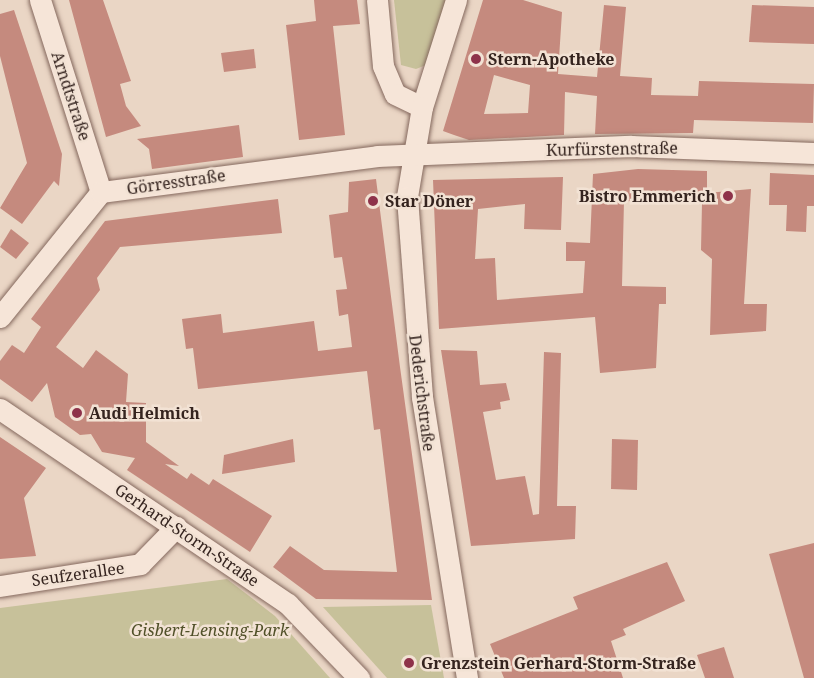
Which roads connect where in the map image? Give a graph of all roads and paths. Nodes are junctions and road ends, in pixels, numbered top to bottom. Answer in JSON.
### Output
{"nodes":[{"id":1,"x":40,"y":0,"type":"edge"},
{"id":2,"x":377,"y":0,"type":"edge"},
{"id":3,"x":456,"y":0,"type":"edge"},
{"id":4,"x":422,"y":107,"type":"junction"},
{"id":5,"x":814,"y":153,"type":"edge"},
{"id":6,"x":410,"y":157,"type":"junction"},
{"id":7,"x":101,"y":192,"type":"junction"},
{"id":8,"x":0,"y":317,"type":"edge"},
{"id":9,"x":0,"y":409,"type":"edge"},
{"id":10,"x":176,"y":527,"type":"junction"},
{"id":11,"x":0,"y":586,"type":"edge"},
{"id":12,"x":359,"y":678,"type":"edge"},
{"id":13,"x":466,"y":678,"type":"edge"}],
"edges":[{"from":1,"to":7,"type":"street","name":"Arndtstraße"},
{"from":2,"to":4,"type":"street"},
{"from":3,"to":4,"type":"street","name":"Dederichstraße"},
{"from":4,"to":6,"type":"street","name":"Dederichstraße"},
{"from":5,"to":6,"type":"street","name":"Kurfürstenstraße"},
{"from":6,"to":7,"type":"street","name":"Görresstraße"},
{"from":6,"to":13,"type":"street","name":"Dederichstraße"},
{"from":7,"to":8,"type":"street"},
{"from":9,"to":10,"type":"street","name":"Gerhard-Storm-Straße"},
{"from":10,"to":11,"type":"street","name":"Seufzerallee"},
{"from":10,"to":12,"type":"street","name":"Gerhard-Storm-Straße"}]}
